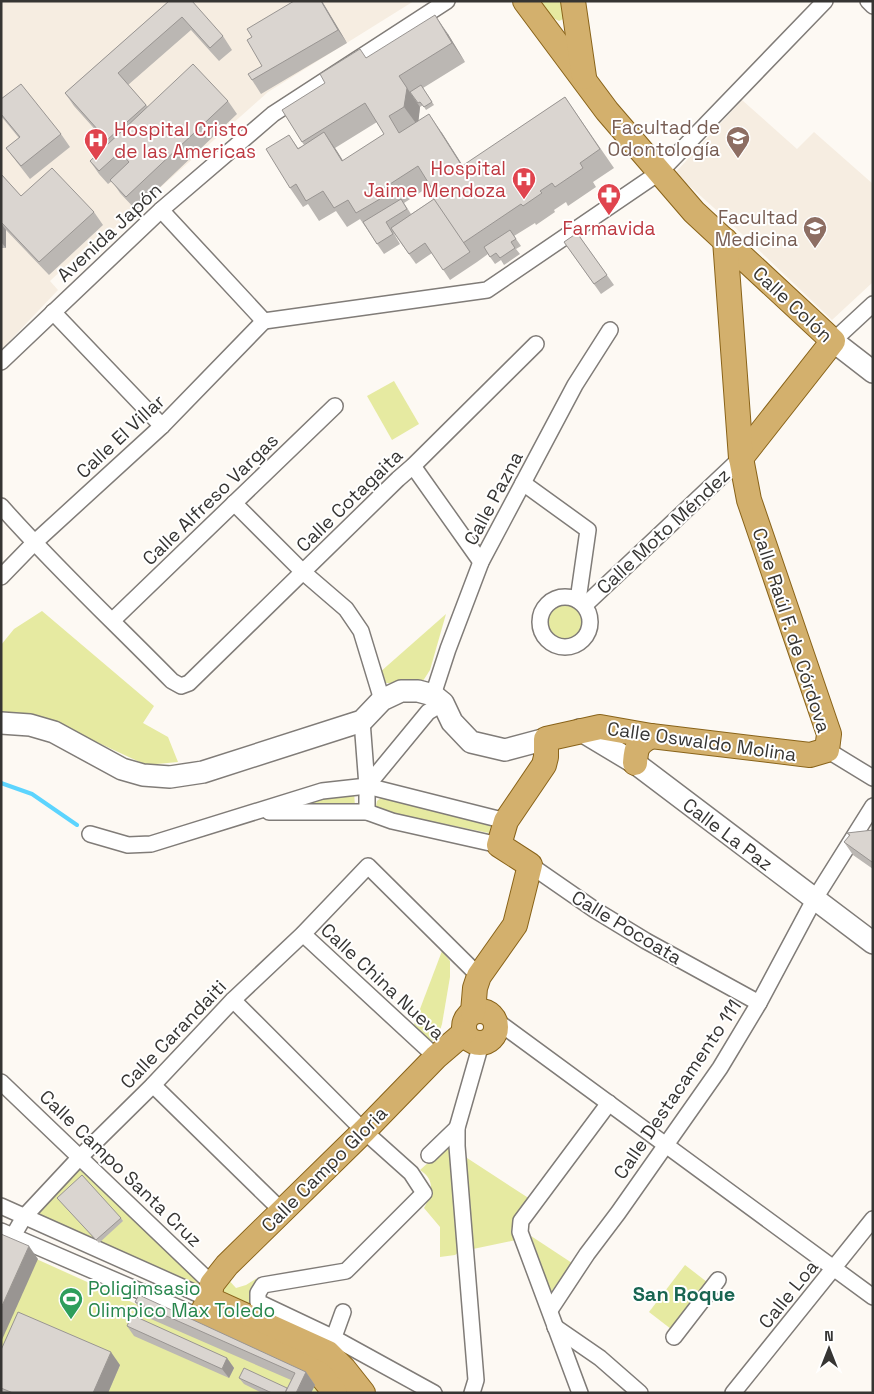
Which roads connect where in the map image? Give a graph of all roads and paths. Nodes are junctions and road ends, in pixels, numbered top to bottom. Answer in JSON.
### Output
{"nodes":[{"id":1,"x":447,"y":1,"type":"edge"},
{"id":2,"x":525,"y":1,"type":"edge"},
{"id":3,"x":573,"y":1,"type":"edge"},
{"id":4,"x":824,"y":1,"type":"edge"},
{"id":5,"x":868,"y":1,"type":"edge"},
{"id":6,"x":873,"y":6,"type":"edge"},
{"id":7,"x":584,"y":79,"type":"junction"},
{"id":8,"x":660,"y":172,"type":"junction"},
{"id":9,"x":161,"y":210,"type":"junction"},
{"id":10,"x":725,"y":240,"type":"junction"},
{"id":11,"x":873,"y":304,"type":"edge"},
{"id":12,"x":54,"y":312,"type":"junction"},
{"id":13,"x":264,"y":321,"type":"junction"},
{"id":14,"x":610,"y":330,"type":"dead end"},
{"id":15,"x":833,"y":341,"type":"junction"},
{"id":16,"x":536,"y":344,"type":"dead end"},
{"id":17,"x":1,"y":362,"type":"edge"},
{"id":18,"x":873,"y":372,"type":"edge"},
{"id":19,"x":335,"y":406,"type":"dead end"},
{"id":20,"x":162,"y":426,"type":"junction"},
{"id":21,"x":741,"y":458,"type":"junction"},
{"id":22,"x":413,"y":466,"type":"junction"},
{"id":23,"x":523,"y":483,"type":"junction"},
{"id":24,"x":234,"y":502,"type":"junction"},
{"id":25,"x":1,"y":506,"type":"edge"},
{"id":26,"x":34,"y":543,"type":"junction"},
{"id":27,"x":481,"y":562,"type":"junction"},
{"id":28,"x":303,"y":572,"type":"junction"},
{"id":29,"x":1,"y":577,"type":"edge"},
{"id":30,"x":113,"y":620,"type":"junction"},
{"id":31,"x":438,"y":699,"type":"junction"},
{"id":32,"x":382,"y":700,"type":"junction"},
{"id":33,"x":362,"y":721,"type":"junction"},
{"id":34,"x":1,"y":723,"type":"edge"},
{"id":35,"x":580,"y":730,"type":"junction"},
{"id":36,"x":651,"y":736,"type":"junction"},
{"id":37,"x":546,"y":739,"type":"junction"},
{"id":38,"x":827,"y":750,"type":"junction"},
{"id":39,"x":634,"y":763,"type":"junction"},
{"id":40,"x":873,"y":778,"type":"edge"},
{"id":41,"x":367,"y":786,"type":"junction"},
{"id":42,"x":873,"y":806,"type":"edge"},
{"id":43,"x":253,"y":812,"type":"junction"},
{"id":44,"x":367,"y":812,"type":"junction"},
{"id":45,"x":506,"y":821,"type":"junction"},
{"id":46,"x":90,"y":834,"type":"dead end"},
{"id":47,"x":499,"y":845,"type":"junction"},
{"id":48,"x":530,"y":865,"type":"junction"},
{"id":49,"x":814,"y":900,"type":"junction"},
{"id":50,"x":303,"y":934,"type":"junction"},
{"id":51,"x":873,"y":943,"type":"edge"},
{"id":52,"x":479,"y":976,"type":"junction"},
{"id":53,"x":233,"y":1000,"type":"junction"},
{"id":54,"x":759,"y":1003,"type":"junction"},
{"id":55,"x":478,"y":1027,"type":"junction"},
{"id":56,"x":436,"y":1057,"type":"junction"},
{"id":57,"x":1,"y":1082,"type":"edge"},
{"id":58,"x":153,"y":1085,"type":"junction"},
{"id":59,"x":609,"y":1103,"type":"junction"},
{"id":60,"x":457,"y":1128,"type":"junction"},
{"id":61,"x":364,"y":1131,"type":"junction"},
{"id":62,"x":665,"y":1145,"type":"junction"},
{"id":63,"x":429,"y":1155,"type":"dead end"},
{"id":64,"x":80,"y":1157,"type":"junction"},
{"id":65,"x":1,"y":1206,"type":"edge"},
{"id":66,"x":282,"y":1211,"type":"junction"},
{"id":67,"x":24,"y":1217,"type":"junction"},
{"id":68,"x":873,"y":1219,"type":"edge"},
{"id":69,"x":7,"y":1234,"type":"edge"},
{"id":70,"x":835,"y":1268,"type":"junction"},
{"id":71,"x":718,"y":1280,"type":"dead end"},
{"id":72,"x":873,"y":1296,"type":"edge"},
{"id":73,"x":207,"y":1300,"type":"junction"},
{"id":74,"x":550,"y":1310,"type":"junction"},
{"id":75,"x":344,"y":1312,"type":"dead end"},
{"id":76,"x":555,"y":1327,"type":"junction"},
{"id":77,"x":674,"y":1337,"type":"dead end"},
{"id":78,"x":327,"y":1355,"type":"junction"},
{"id":79,"x":335,"y":1393,"type":"edge"},
{"id":80,"x":363,"y":1393,"type":"edge"},
{"id":81,"x":434,"y":1393,"type":"edge"},
{"id":82,"x":472,"y":1393,"type":"edge"},
{"id":83,"x":580,"y":1393,"type":"edge"},
{"id":84,"x":640,"y":1393,"type":"edge"},
{"id":85,"x":733,"y":1393,"type":"edge"}],
"edges":[{"from":1,"to":9,"type":"street","name":"Avenida Japón"},
{"from":2,"to":7,"type":"main road","name":"Calle Colón"},
{"from":3,"to":7,"type":"main road"},
{"from":4,"to":8,"type":"street"},
{"from":5,"to":6,"type":"street"},
{"from":7,"to":8,"type":"main road","name":"Calle Colón"},
{"from":8,"to":10,"type":"main road","name":"Calle Colón"},
{"from":8,"to":13,"type":"street"},
{"from":9,"to":12,"type":"street","name":"Avenida Japón"},
{"from":9,"to":13,"type":"street"},
{"from":10,"to":15,"type":"main road","name":"Calle Colón"},
{"from":10,"to":21,"type":"main road","name":"Calle Raúl F. de Córdova"},
{"from":11,"to":15,"type":"street"},
{"from":12,"to":17,"type":"street","name":"Avenida Japón"},
{"from":12,"to":20,"type":"street"},
{"from":13,"to":20,"type":"street","name":"Calle El Villar"},
{"from":14,"to":23,"type":"street","name":"Calle Pazna"},
{"from":15,"to":18,"type":"main road","name":"Calle Colón"},
{"from":15,"to":21,"type":"main road"},
{"from":16,"to":22,"type":"street","name":"Calle Cotagaita"},
{"from":19,"to":24,"type":"street","name":"Calle Alfreso Vargas"},
{"from":20,"to":26,"type":"street","name":"Calle El Villar"},
{"from":21,"to":23,"type":"street","name":"Calle Moto Méndez"},
{"from":21,"to":38,"type":"main road","name":"Calle Raúl F. de Córdova"},
{"from":22,"to":27,"type":"street"},
{"from":22,"to":28,"type":"street","name":"Calle Cotagaita"},
{"from":23,"to":27,"type":"street","name":"Calle Pazna"},
{"from":24,"to":28,"type":"street"},
{"from":24,"to":30,"type":"street","name":"Calle Alfreso Vargas"},
{"from":25,"to":26,"type":"street"},
{"from":26,"to":29,"type":"street","name":"Calle El Villar"},
{"from":26,"to":30,"type":"street"},
{"from":27,"to":31,"type":"street","name":"Calle Pazna"},
{"from":28,"to":30,"type":"street","name":"Calle Cotagaita"},
{"from":28,"to":32,"type":"street"},
{"from":31,"to":32,"type":"main road"},
{"from":31,"to":37,"type":"main road","name":"Calle Oswaldo Molina"},
{"from":31,"to":41,"type":"street"},
{"from":32,"to":33,"type":"main road"},
{"from":33,"to":34,"type":"main road"},
{"from":33,"to":41,"type":"street"},
{"from":35,"to":36,"type":"main road","name":"Calle Oswaldo Molina"},
{"from":35,"to":37,"type":"main road","name":"Calle Oswaldo Molina"},
{"from":35,"to":39,"type":"main road","name":"Calle La Paz"},
{"from":36,"to":38,"type":"main road","name":"Calle Oswaldo Molina"},
{"from":36,"to":39,"type":"main road"},
{"from":37,"to":45,"type":"main road"},
{"from":38,"to":40,"type":"street","name":"Calle Raúl F. de Córdova"},
{"from":39,"to":49,"type":"main road","name":"Calle La Paz"},
{"from":41,"to":43,"type":"street"},
{"from":41,"to":44,"type":"street"},
{"from":41,"to":45,"type":"street"},
{"from":42,"to":49,"type":"street","name":"Calle Destacamento 111"},
{"from":43,"to":44,"type":"street"},
{"from":43,"to":46,"type":"street"},
{"from":44,"to":47,"type":"street"},
{"from":45,"to":47,"type":"main road"},
{"from":47,"to":48,"type":"main road","name":"Calle Pocoata"},
{"from":48,"to":52,"type":"main road"},
{"from":48,"to":54,"type":"street","name":"Calle Pocoata"},
{"from":49,"to":51,"type":"main road","name":"Calle La Paz"},
{"from":49,"to":54,"type":"street","name":"Calle Destacamento 111"},
{"from":50,"to":52,"type":"street","name":"Calle Carandaiti"},
{"from":50,"to":53,"type":"street","name":"Calle Carandaiti"},
{"from":50,"to":56,"type":"street","name":"Calle China Nueva"},
{"from":52,"to":55,"type":"main road"},
{"from":53,"to":58,"type":"street","name":"Calle Carandaiti"},
{"from":53,"to":61,"type":"street"},
{"from":54,"to":62,"type":"street","name":"Calle Destacamento 111"},
{"from":55,"to":56,"type":"main road","name":"Calle Campo Gloria"},
{"from":55,"to":59,"type":"street"},
{"from":55,"to":60,"type":"street"},
{"from":56,"to":61,"type":"main road","name":"Calle Campo Gloria"},
{"from":57,"to":64,"type":"street","name":"Calle Campo Santa Cruz"},
{"from":58,"to":64,"type":"street","name":"Calle Carandaiti"},
{"from":58,"to":66,"type":"street"},
{"from":59,"to":62,"type":"street"},
{"from":59,"to":74,"type":"street"},
{"from":60,"to":63,"type":"street"},
{"from":60,"to":82,"type":"street"},
{"from":61,"to":66,"type":"main road","name":"Calle Campo Gloria"},
{"from":61,"to":78,"type":"street"},
{"from":62,"to":70,"type":"street"},
{"from":62,"to":74,"type":"street","name":"Calle Destacamento 111"},
{"from":64,"to":67,"type":"street","name":"Calle Carandaiti"},
{"from":64,"to":73,"type":"street","name":"Calle Campo Santa Cruz"},
{"from":65,"to":67,"type":"street"},
{"from":66,"to":73,"type":"main road","name":"Calle Campo Gloria"},
{"from":67,"to":69,"type":"street","name":"Calle Carandaiti"},
{"from":67,"to":73,"type":"street"},
{"from":68,"to":70,"type":"street","name":"Calle Loa"},
{"from":69,"to":73,"type":"street"},
{"from":70,"to":72,"type":"street"},
{"from":70,"to":85,"type":"street","name":"Calle Loa"},
{"from":71,"to":77,"type":"street"},
{"from":73,"to":78,"type":"main road"},
{"from":74,"to":76,"type":"street"},
{"from":75,"to":78,"type":"street"},
{"from":76,"to":83,"type":"street"},
{"from":76,"to":84,"type":"street"},
{"from":78,"to":79,"type":"main road"},
{"from":78,"to":80,"type":"main road"},
{"from":78,"to":81,"type":"street"}]}
